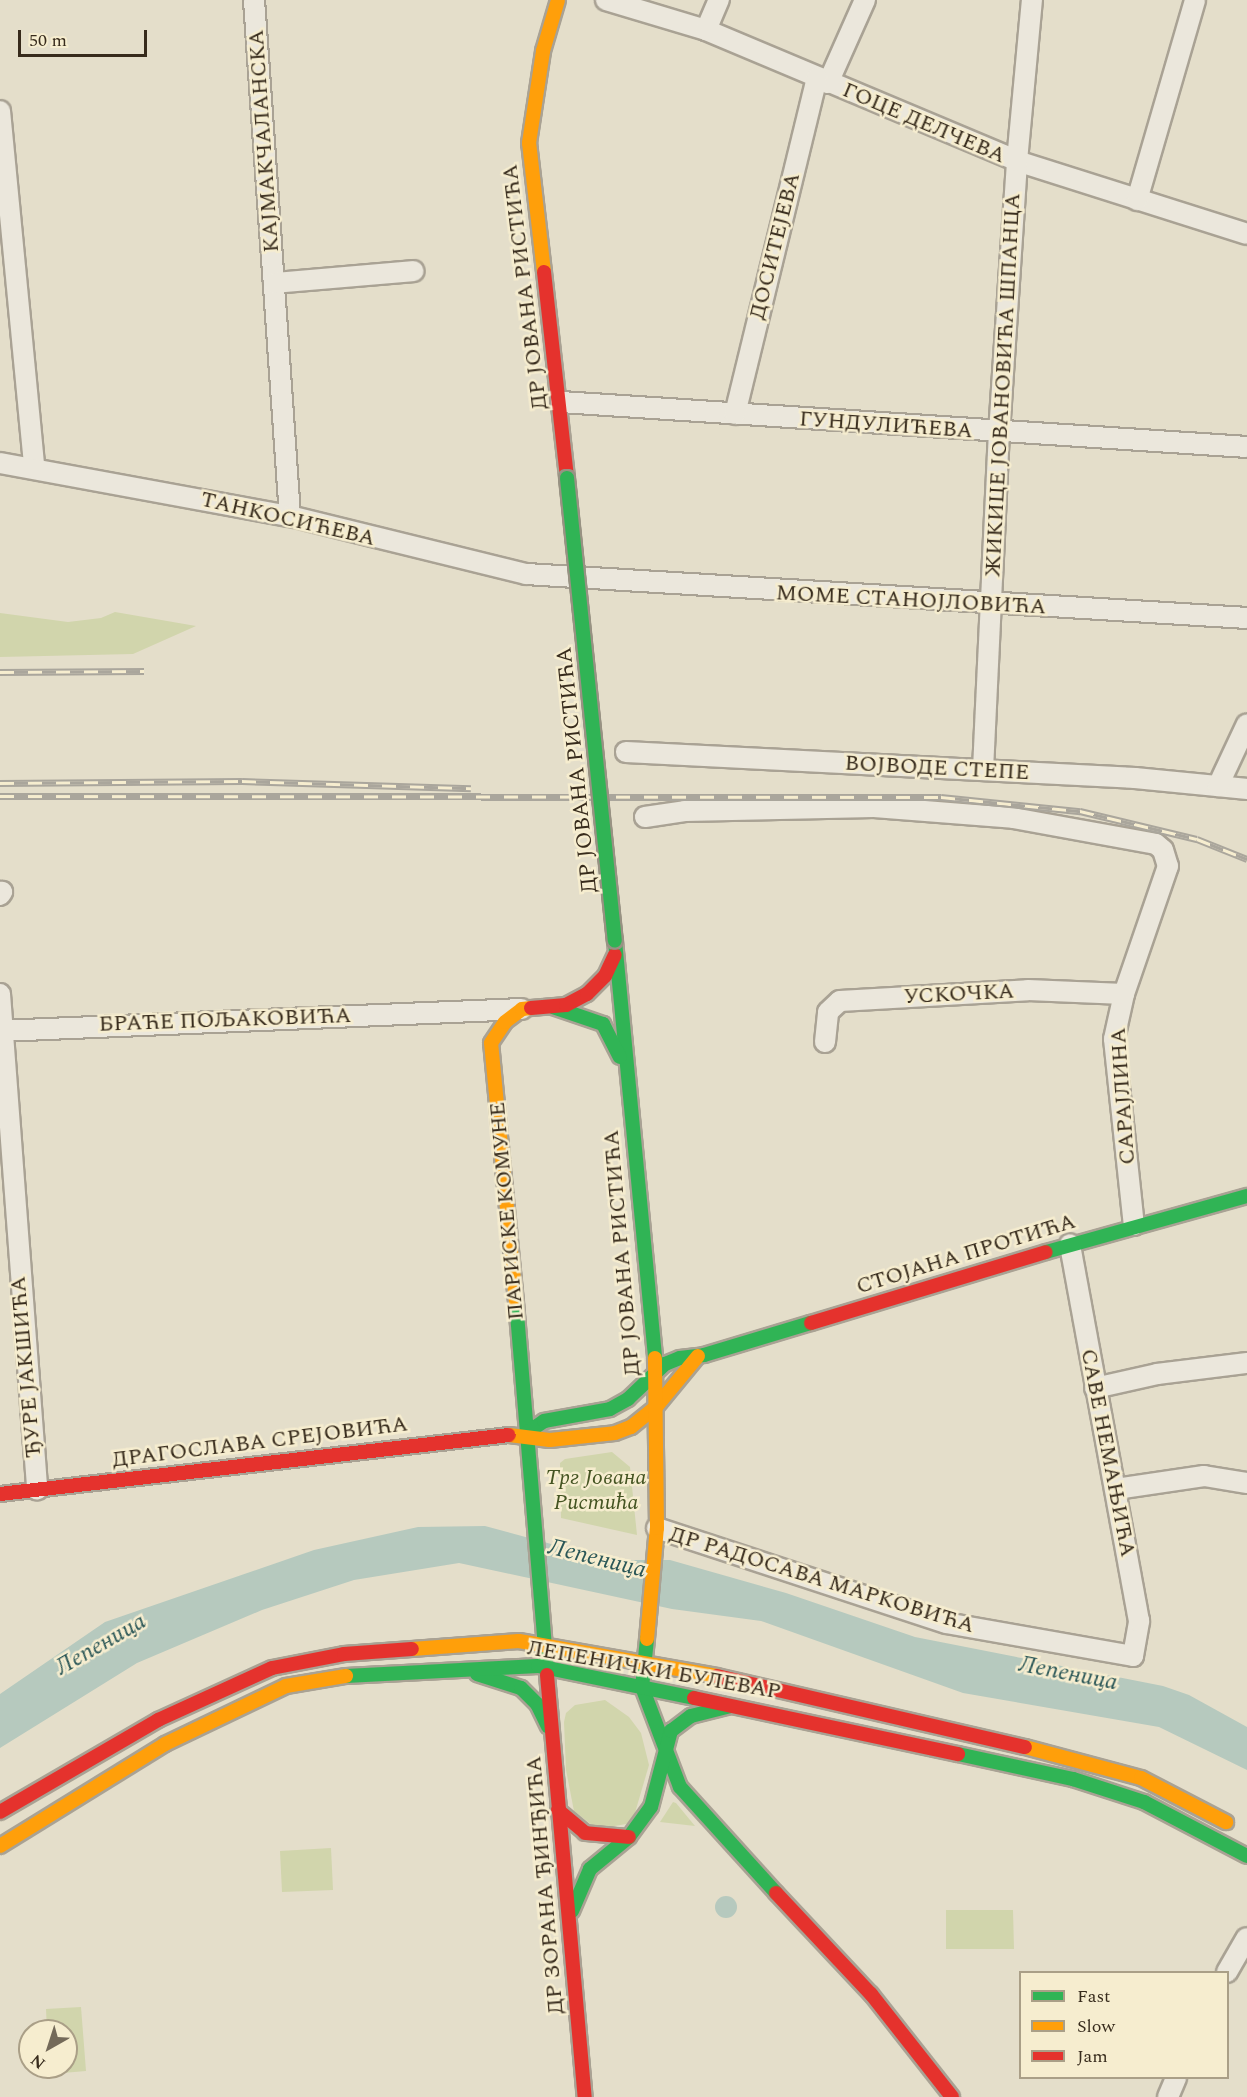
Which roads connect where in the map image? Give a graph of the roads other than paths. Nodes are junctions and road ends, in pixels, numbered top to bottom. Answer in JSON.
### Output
{"nodes":[{"id":1,"x":254,"y":0,"type":"edge"},
{"id":2,"x":558,"y":0,"type":"edge"},
{"id":3,"x":606,"y":0,"type":"edge"},
{"id":4,"x":720,"y":0,"type":"edge"},
{"id":5,"x":865,"y":0,"type":"edge"},
{"id":6,"x":1032,"y":0,"type":"edge"},
{"id":7,"x":1195,"y":0,"type":"edge"},
{"id":8,"x":706,"y":30,"type":"junction"},
{"id":9,"x":823,"y":80,"type":"junction"},
{"id":10,"x":0,"y":111,"type":"edge"},
{"id":11,"x":1017,"y":161,"type":"junction"},
{"id":12,"x":1137,"y":200,"type":"junction"},
{"id":13,"x":1247,"y":234,"type":"edge"},
{"id":14,"x":413,"y":271,"type":"dead end"},
{"id":15,"x":274,"y":282,"type":"junction"},
{"id":16,"x":561,"y":402,"type":"junction"},
{"id":17,"x":735,"y":414,"type":"junction"},
{"id":18,"x":999,"y":433,"type":"junction"},
{"id":19,"x":1247,"y":447,"type":"edge"},
{"id":20,"x":0,"y":463,"type":"edge"},
{"id":21,"x":34,"y":466,"type":"junction"},
{"id":22,"x":290,"y":516,"type":"junction"},
{"id":23,"x":576,"y":579,"type":"joint"},
{"id":24,"x":991,"y":605,"type":"junction"},
{"id":25,"x":1247,"y":618,"type":"edge"},
{"id":26,"x":1247,"y":724,"type":"edge"},
{"id":27,"x":626,"y":752,"type":"dead end"},
{"id":28,"x":983,"y":770,"type":"junction"},
{"id":29,"x":1218,"y":786,"type":"junction"},
{"id":30,"x":1247,"y":789,"type":"edge"},
{"id":31,"x":645,"y":817,"type":"dead end"},
{"id":32,"x":1168,"y":866,"type":"joint"},
{"id":33,"x":615,"y":948,"type":"junction"},
{"id":34,"x":0,"y":994,"type":"edge"},
{"id":35,"x":1124,"y":994,"type":"junction"},
{"id":36,"x":553,"y":1007,"type":"junction"},
{"id":37,"x":522,"y":1009,"type":"junction"},
{"id":38,"x":450,"y":1012,"type":"junction"},
{"id":39,"x":1,"y":1031,"type":"edge"},
{"id":40,"x":825,"y":1042,"type":"dead end"},
{"id":41,"x":492,"y":1043,"type":"junction"},
{"id":42,"x":626,"y":1072,"type":"junction"},
{"id":43,"x":1247,"y":1196,"type":"edge"},
{"id":44,"x":1134,"y":1225,"type":"junction"},
{"id":45,"x":1070,"y":1244,"type":"junction"},
{"id":46,"x":698,"y":1356,"type":"junction"},
{"id":47,"x":1247,"y":1363,"type":"edge"},
{"id":48,"x":656,"y":1373,"type":"junction"},
{"id":49,"x":1095,"y":1388,"type":"junction"},
{"id":50,"x":656,"y":1407,"type":"junction"},
{"id":51,"x":599,"y":1413,"type":"junction"},
{"id":52,"x":632,"y":1427,"type":"junction"},
{"id":53,"x":525,"y":1434,"type":"junction"},
{"id":54,"x":658,"y":1460,"type":"junction"},
{"id":55,"x":1247,"y":1484,"type":"edge"},
{"id":56,"x":1116,"y":1489,"type":"junction"},
{"id":57,"x":37,"y":1490,"type":"junction"},
{"id":58,"x":0,"y":1494,"type":"edge"},
{"id":59,"x":535,"y":1517,"type":"joint"},
{"id":60,"x":656,"y":1534,"type":"junction"},
{"id":61,"x":545,"y":1644,"type":"junction"},
{"id":62,"x":1128,"y":1657,"type":"joint"},
{"id":63,"x":644,"y":1661,"type":"junction"},
{"id":64,"x":446,"y":1667,"type":"junction"},
{"id":65,"x":547,"y":1668,"type":"junction"},
{"id":66,"x":642,"y":1687,"type":"junction"},
{"id":67,"x":735,"y":1706,"type":"junction"},
{"id":68,"x":552,"y":1734,"type":"junction"},
{"id":69,"x":664,"y":1750,"type":"junction"},
{"id":70,"x":558,"y":1810,"type":"junction"},
{"id":71,"x":0,"y":1812,"type":"edge"},
{"id":72,"x":1241,"y":1831,"type":"dead end"},
{"id":73,"x":629,"y":1837,"type":"junction"},
{"id":74,"x":0,"y":1846,"type":"edge"},
{"id":75,"x":1247,"y":1857,"type":"edge"},
{"id":76,"x":570,"y":1916,"type":"junction"},
{"id":77,"x":1247,"y":1938,"type":"edge"},
{"id":78,"x":1228,"y":1971,"type":"edge"},
{"id":79,"x":1176,"y":2079,"type":"edge"},
{"id":80,"x":585,"y":2097,"type":"edge"},
{"id":81,"x":952,"y":2097,"type":"edge"},
{"id":82,"x":1168,"y":2097,"type":"edge"}],
"edges":[{"from":1,"to":15,"type":"street","name":"КАЈМАКЧАЛАНСКА"},
{"from":2,"to":16,"type":"main road","name":"ДР ЈОВАНА РИСТИЋА"},
{"from":3,"to":8,"type":"street","name":"ГОЦЕ ДЕЛЧЕВА"},
{"from":4,"to":8,"type":"street"},
{"from":5,"to":9,"type":"street","name":"ДОСИТЕЈЕВА"},
{"from":6,"to":11,"type":"street","name":"ЖИКИЦЕ ЈОВАНОВИЋА ШПАНЦА"},
{"from":7,"to":12,"type":"street"},
{"from":8,"to":9,"type":"street","name":"ГОЦЕ ДЕЛЧЕВА"},
{"from":9,"to":11,"type":"street","name":"ГОЦЕ ДЕЛЧЕВА"},
{"from":9,"to":17,"type":"street","name":"ДОСИТЕЈЕВА"},
{"from":10,"to":21,"type":"street"},
{"from":11,"to":12,"type":"street","name":"ГОЦЕ ДЕЛЧЕВА"},
{"from":11,"to":18,"type":"street","name":"ЖИКИЦЕ ЈОВАНОВИЋА ШПАНЦА"},
{"from":12,"to":13,"type":"street","name":"ГОЦЕ ДЕЛЧЕВА"},
{"from":14,"to":15,"type":"street","name":"КАЈМАКЧАЛАНСКА"},
{"from":15,"to":22,"type":"street","name":"КАЈМАКЧАЛАНСКА"},
{"from":16,"to":17,"type":"street","name":"ГУНДУЛИЋЕВА"},
{"from":16,"to":33,"type":"main road","name":"ДР ЈОВАНА РИСТИЋА","bridge":true},
{"from":17,"to":18,"type":"street","name":"ГУНДУЛИЋЕВА"},
{"from":18,"to":19,"type":"street","name":"ГУНДУЛИЋЕВА"},
{"from":18,"to":24,"type":"street","name":"ЖИКИЦЕ ЈОВАНОВИЋА ШПАНЦА"},
{"from":20,"to":21,"type":"street","name":"ТАНКОСИЋЕВА"},
{"from":21,"to":22,"type":"street","name":"ТАНКОСИЋЕВА"},
{"from":22,"to":23,"type":"street","name":"ТАНКОСИЋЕВА"},
{"from":23,"to":24,"type":"street","name":"МОМЕ СТАНОЈЛОВИЋА"},
{"from":24,"to":25,"type":"street","name":"МОМЕ СТАНОЈЛОВИЋА"},
{"from":24,"to":28,"type":"street","name":"ЖИКИЦЕ ЈОВАНОВИЋА ШПАНЦА"},
{"from":26,"to":29,"type":"street"},
{"from":27,"to":28,"type":"street","name":"ВОЈВОДЕ СТЕПЕ"},
{"from":28,"to":29,"type":"street","name":"ВОЈВОДЕ СТЕПЕ"},
{"from":29,"to":30,"type":"street","name":"ВОЈВОДЕ СТЕПЕ"},
{"from":31,"to":32,"type":"street","name":"ВОЈВОДЕ СТЕПЕ"},
{"from":32,"to":35,"type":"street","name":"САРАЈЛИНА"},
{"from":33,"to":36,"type":"main road"},
{"from":33,"to":42,"type":"main road","name":"ДР ЈОВАНА РИСТИЋА"},
{"from":34,"to":39,"type":"street","name":"ЂУРЕ ЈАКШИЋА"},
{"from":35,"to":40,"type":"street","name":"УСКОЧКА"},
{"from":35,"to":44,"type":"street","name":"САРАЈЛИНА"},
{"from":36,"to":37,"type":"main road"},
{"from":36,"to":42,"type":"main road"},
{"from":37,"to":38,"type":"street","name":"БРАЋЕ ПОЉАКОВИЋА"},
{"from":37,"to":41,"type":"main road"},
{"from":38,"to":39,"type":"street","name":"БРАЋЕ ПОЉАКОВИЋА"},
{"from":38,"to":41,"type":"street"},
{"from":39,"to":57,"type":"street","name":"ЂУРЕ ЈАКШИЋА"},
{"from":41,"to":53,"type":"main road","name":"ПАРИСКЕ КОМУНЕ"},
{"from":42,"to":48,"type":"main road","name":"ДР ЈОВАНА РИСТИЋА"},
{"from":43,"to":44,"type":"main road","name":"СТОЈАНА ПРОТИЋА"},
{"from":44,"to":45,"type":"main road","name":"СТОЈАНА ПРОТИЋА"},
{"from":45,"to":46,"type":"main road","name":"СТОЈАНА ПРОТИЋА"},
{"from":45,"to":49,"type":"street","name":"САВЕ НЕМАЊИЋА"},
{"from":46,"to":48,"type":"main road","name":"ДРАГОСЛАВА СРЕЈОВИЋА"},
{"from":46,"to":50,"type":"main road","name":"ДРАГОСЛАВА СРЕЈОВИЋА"},
{"from":47,"to":49,"type":"street"},
{"from":48,"to":50,"type":"main road","name":"ДР ЈОВАНА РИСТИЋА"},
{"from":48,"to":51,"type":"main road","name":"ДРАГОСЛАВА СРЕЈОВИЋА"},
{"from":49,"to":56,"type":"street","name":"САВЕ НЕМАЊИЋА"},
{"from":50,"to":52,"type":"main road","name":"ДРАГОСЛАВА СРЕЈОВИЋА"},
{"from":50,"to":54,"type":"main road","name":"ДР ЈОВАНА РИСТИЋА"},
{"from":51,"to":52,"type":"main road"},
{"from":51,"to":53,"type":"main road","name":"ДРАГОСЛАВА СРЕЈОВИЋА"},
{"from":52,"to":53,"type":"main road","name":"ДРАГОСЛАВА СРЕЈОВИЋА"},
{"from":52,"to":54,"type":"main road"},
{"from":53,"to":57,"type":"main road","name":"ДРАГОСЛАВА СРЕЈОВИЋА"},
{"from":53,"to":59,"type":"main road","name":"ПАРИСКЕ КОМУНЕ"},
{"from":54,"to":60,"type":"main road","name":"ДР ЈОВАНА РИСТИЋА"},
{"from":55,"to":56,"type":"street"},
{"from":56,"to":62,"type":"street","name":"САВЕ НЕМАЊИЋА"},
{"from":57,"to":58,"type":"main road","name":"ДРАГОСЛАВА СРЕЈОВИЋА"},
{"from":59,"to":61,"type":"main road","name":"ДР ЗОРАНА ЂИНЂИЋА"},
{"from":60,"to":62,"type":"street","name":"ДР РАДОСАВА МАРКОВИЋА"},
{"from":60,"to":63,"type":"main road","name":"ДР ЈОВАНА РИСТИЋА"},
{"from":61,"to":63,"type":"main road","name":"ЛЕПЕНИЧКИ БУЛЕВАР"},
{"from":61,"to":65,"type":"main road","name":"ДР ЗОРАНА ЂИНЂИЋА"},
{"from":61,"to":71,"type":"main road","name":"ЛЕПЕНИЧКИ БУЛЕВАР"},
{"from":63,"to":66,"type":"main road","name":"ДР ЈОВАНА РИСТИЋА"},
{"from":63,"to":72,"type":"main road","name":"ЛЕПЕНИЧКИ БУЛЕВАР"},
{"from":64,"to":65,"type":"main road","name":"ЛЕПЕНИЧКИ БУЛЕВАР"},
{"from":64,"to":68,"type":"main road"},
{"from":64,"to":74,"type":"main road","name":"ЛЕПЕНИЧКИ БУЛЕВАР"},
{"from":65,"to":66,"type":"main road","name":"ЛЕПЕНИЧКИ БУЛЕВАР"},
{"from":65,"to":68,"type":"main road","name":"ДР ЗОРАНА ЂИНЂИЋА"},
{"from":66,"to":67,"type":"main road","name":"ЛЕПЕНИЧКИ БУЛЕВАР"},
{"from":66,"to":69,"type":"main road"},
{"from":67,"to":69,"type":"main road"},
{"from":67,"to":75,"type":"main road","name":"ЛЕПЕНИЧКИ БУЛЕВАР"},
{"from":68,"to":70,"type":"main road","name":"ДР ЗОРАНА ЂИНЂИЋА"},
{"from":69,"to":73,"type":"main road"},
{"from":69,"to":81,"type":"main road"},
{"from":70,"to":73,"type":"main road"},
{"from":70,"to":76,"type":"main road","name":"ДР ЗОРАНА ЂИНЂИЋА"},
{"from":73,"to":76,"type":"main road"},
{"from":76,"to":80,"type":"main road","name":"ДР ЗОРАНА ЂИНЂИЋА"},
{"from":77,"to":78,"type":"street"},
{"from":79,"to":82,"type":"street"}]}
